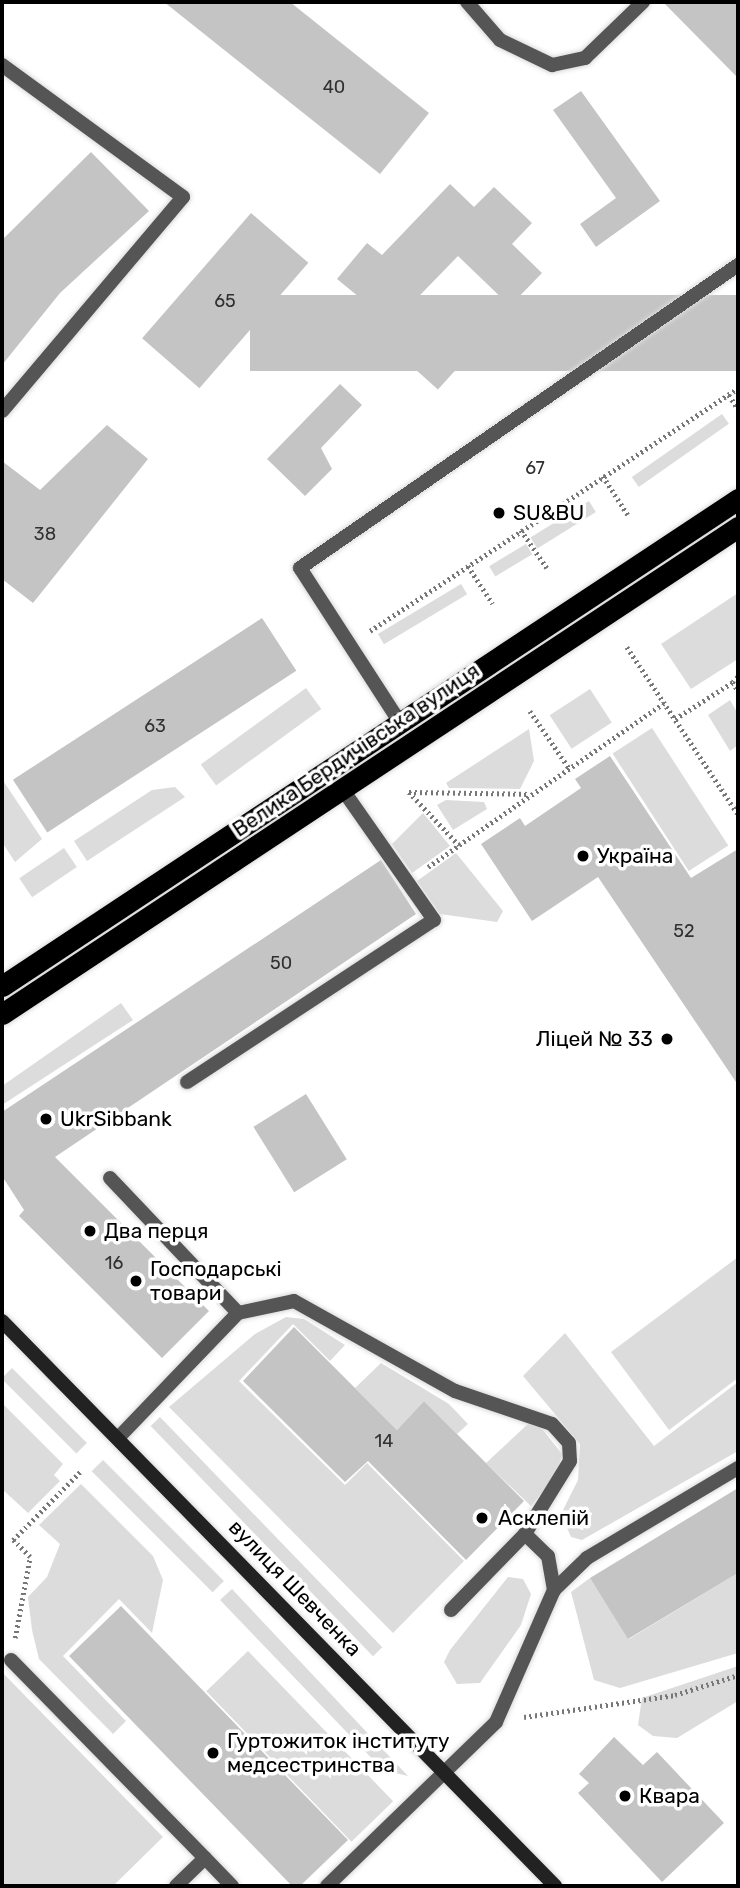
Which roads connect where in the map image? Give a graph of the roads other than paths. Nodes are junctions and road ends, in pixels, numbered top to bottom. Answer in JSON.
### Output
{"nodes":[{"id":1,"x":467,"y":2,"type":"edge"},
{"id":2,"x":643,"y":2,"type":"edge"},
{"id":3,"x":2,"y":65,"type":"edge"},
{"id":4,"x":738,"y":265,"type":"edge"},
{"id":5,"x":2,"y":411,"type":"edge"},
{"id":6,"x":738,"y":499,"type":"edge"},
{"id":7,"x":738,"y":527,"type":"edge"},
{"id":8,"x":399,"y":721,"type":"junction"},
{"id":9,"x":343,"y":790,"type":"junction"},
{"id":10,"x":2,"y":986,"type":"edge"},
{"id":11,"x":2,"y":1014,"type":"edge"},
{"id":12,"x":187,"y":1082,"type":"dead end"},
{"id":13,"x":110,"y":1178,"type":"dead end"},
{"id":14,"x":238,"y":1313,"type":"junction"},
{"id":15,"x":2,"y":1321,"type":"edge"},
{"id":16,"x":119,"y":1437,"type":"junction"},
{"id":17,"x":738,"y":1468,"type":"edge"},
{"id":18,"x":524,"y":1534,"type":"junction"},
{"id":19,"x":554,"y":1590,"type":"junction"},
{"id":20,"x":451,"y":1610,"type":"dead end"},
{"id":21,"x":11,"y":1660,"type":"road end"},
{"id":22,"x":444,"y":1774,"type":"junction"},
{"id":23,"x":205,"y":1858,"type":"junction"},
{"id":24,"x":176,"y":1886,"type":"edge"},
{"id":25,"x":232,"y":1886,"type":"edge"},
{"id":26,"x":327,"y":1886,"type":"edge"},
{"id":27,"x":555,"y":1886,"type":"edge"}],
"edges":[{"from":1,"to":2,"type":"lane"},
{"from":3,"to":5,"type":"lane"},
{"from":4,"to":8,"type":"lane"},
{"from":6,"to":8,"type":"highway","name":"Велика Бердичівська вулиця"},
{"from":7,"to":9,"type":"highway","name":"Велика Бердичівська вулиця"},
{"from":8,"to":10,"type":"highway","name":"Велика Бердичівська вулиця"},
{"from":9,"to":11,"type":"highway","name":"Велика Бердичівська вулиця"},
{"from":9,"to":12,"type":"lane"},
{"from":13,"to":14,"type":"lane"},
{"from":14,"to":16,"type":"lane"},
{"from":14,"to":18,"type":"lane"},
{"from":15,"to":16,"type":"street","name":"вулиця Шевченка"},
{"from":16,"to":22,"type":"street","name":"вулиця Шевченка"},
{"from":17,"to":19,"type":"lane"},
{"from":18,"to":19,"type":"lane"},
{"from":18,"to":20,"type":"lane"},
{"from":19,"to":22,"type":"lane"},
{"from":21,"to":23,"type":"lane"},
{"from":22,"to":26,"type":"lane"},
{"from":22,"to":27,"type":"street","name":"вулиця Шевченка"},
{"from":23,"to":24,"type":"lane"},
{"from":23,"to":25,"type":"lane"}]}
